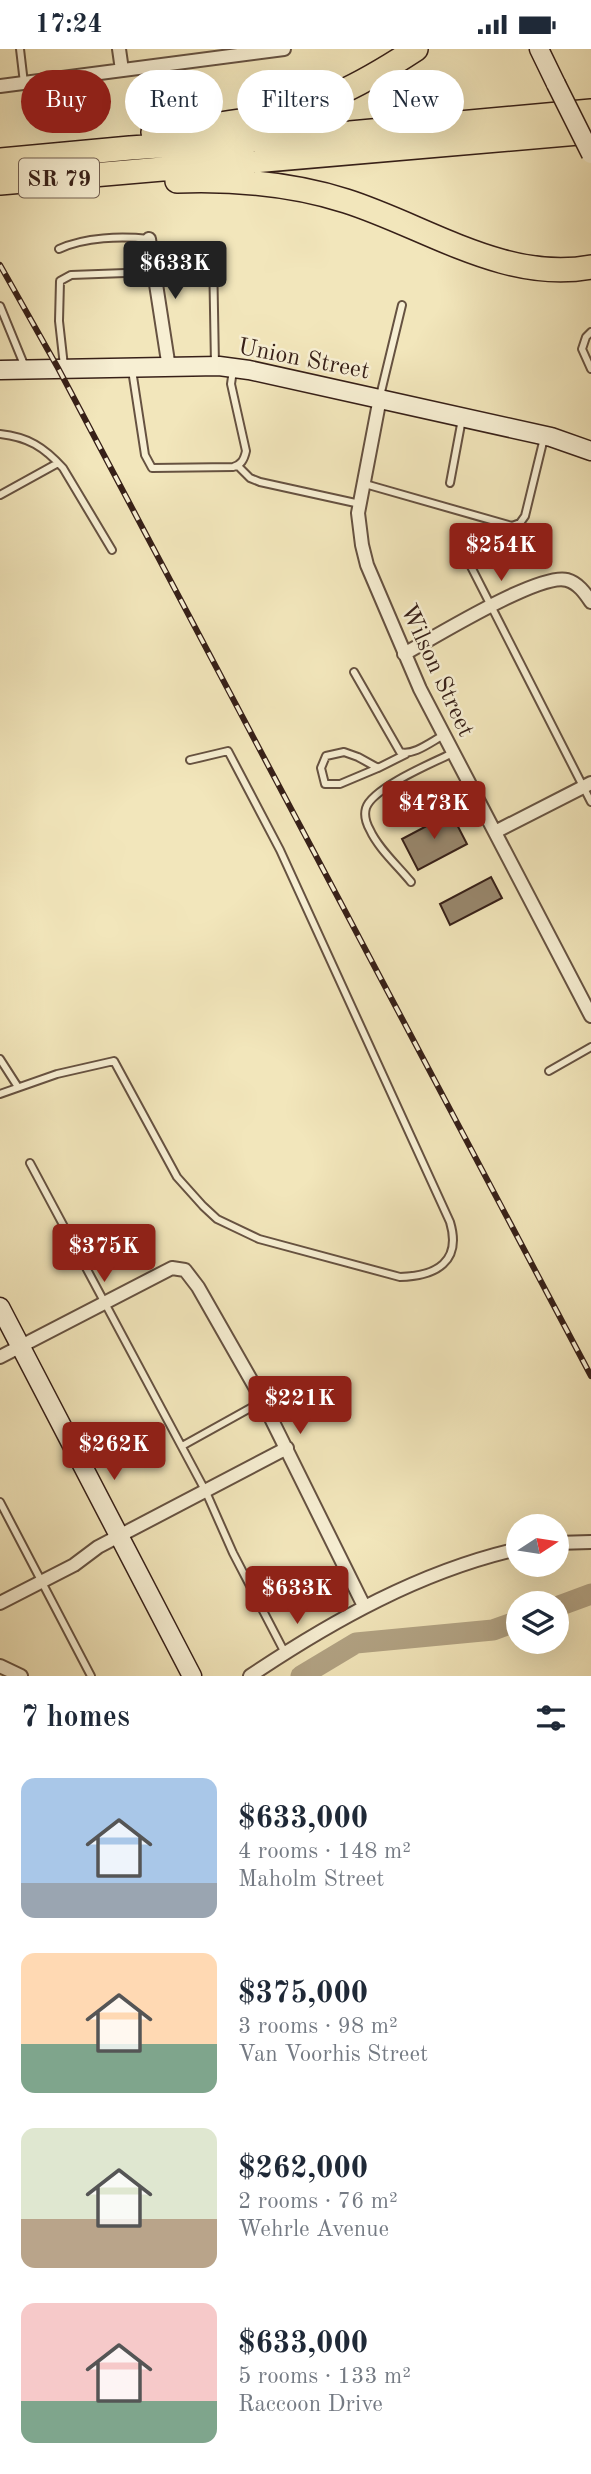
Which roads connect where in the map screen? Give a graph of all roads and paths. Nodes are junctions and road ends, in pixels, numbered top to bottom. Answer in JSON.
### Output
{"nodes":[{"id":1,"x":20,"y":49,"type":"edge"},
{"id":2,"x":119,"y":49,"type":"edge"},
{"id":3,"x":284,"y":49,"type":"edge"},
{"id":4,"x":416,"y":49,"type":"edge"},
{"id":5,"x":539,"y":49,"type":"edge"},
{"id":6,"x":22,"y":70,"type":"edge"},
{"id":7,"x":122,"y":70,"type":"junction"},
{"id":8,"x":111,"y":71,"type":"edge"},
{"id":9,"x":21,"y":83,"type":"edge"},
{"id":10,"x":0,"y":86,"type":"edge"},
{"id":11,"x":591,"y":111,"type":"edge"},
{"id":12,"x":591,"y":132,"type":"edge"},
{"id":13,"x":98,"y":151,"type":"junction"},
{"id":14,"x":591,"y":154,"type":"edge"},
{"id":15,"x":0,"y":160,"type":"edge"},
{"id":16,"x":117,"y":173,"type":"junction"},
{"id":17,"x":0,"y":183,"type":"edge"},
{"id":18,"x":149,"y":239,"type":"joint"},
{"id":19,"x":59,"y":249,"type":"dead end"},
{"id":20,"x":213,"y":255,"type":"dead end"},
{"id":21,"x":591,"y":267,"type":"edge"},
{"id":22,"x":153,"y":272,"type":"junction"},
{"id":23,"x":402,"y":305,"type":"dead end"},
{"id":24,"x":0,"y":306,"type":"edge"},
{"id":25,"x":591,"y":331,"type":"edge"},
{"id":26,"x":224,"y":367,"type":"junction"},
{"id":27,"x":64,"y":368,"type":"junction"},
{"id":28,"x":169,"y":368,"type":"junction"},
{"id":29,"x":26,"y":369,"type":"junction"},
{"id":30,"x":132,"y":369,"type":"junction"},
{"id":31,"x":591,"y":369,"type":"edge"},
{"id":32,"x":0,"y":370,"type":"edge"},
{"id":33,"x":380,"y":398,"type":"junction"},
{"id":34,"x":462,"y":417,"type":"junction"},
{"id":35,"x":0,"y":434,"type":"edge"},
{"id":36,"x":544,"y":436,"type":"junction"},
{"id":37,"x":591,"y":451,"type":"edge"},
{"id":38,"x":58,"y":463,"type":"junction"},
{"id":39,"x":238,"y":466,"type":"junction"},
{"id":40,"x":363,"y":483,"type":"junction"},
{"id":41,"x":450,"y":483,"type":"dead end"},
{"id":42,"x":0,"y":495,"type":"edge"},
{"id":43,"x":360,"y":504,"type":"junction"},
{"id":44,"x":461,"y":547,"type":"dead end"},
{"id":45,"x":111,"y":551,"type":"dead end"},
{"id":46,"x":591,"y":602,"type":"edge"},
{"id":47,"x":491,"y":607,"type":"junction"},
{"id":48,"x":404,"y":654,"type":"junction"},
{"id":49,"x":354,"y":672,"type":"dead end"},
{"id":50,"x":444,"y":735,"type":"junction"},
{"id":51,"x":453,"y":753,"type":"junction"},
{"id":52,"x":407,"y":754,"type":"junction"},
{"id":53,"x":190,"y":760,"type":"dead end"},
{"id":54,"x":379,"y":768,"type":"junction"},
{"id":55,"x":587,"y":785,"type":"edge"},
{"id":56,"x":591,"y":802,"type":"edge"},
{"id":57,"x":495,"y":832,"type":"junction"},
{"id":58,"x":411,"y":882,"type":"dead end"},
{"id":59,"x":586,"y":993,"type":"edge"},
{"id":60,"x":591,"y":1016,"type":"edge"},
{"id":61,"x":591,"y":1047,"type":"edge"},
{"id":62,"x":0,"y":1059,"type":"edge"},
{"id":63,"x":549,"y":1071,"type":"dead end"},
{"id":64,"x":18,"y":1087,"type":"junction"},
{"id":65,"x":0,"y":1094,"type":"edge"},
{"id":66,"x":30,"y":1163,"type":"dead end"},
{"id":67,"x":105,"y":1303,"type":"junction"},
{"id":68,"x":0,"y":1307,"type":"edge"},
{"id":69,"x":22,"y":1346,"type":"junction"},
{"id":70,"x":0,"y":1357,"type":"edge"},
{"id":71,"x":263,"y":1401,"type":"junction"},
{"id":72,"x":182,"y":1446,"type":"junction"},
{"id":73,"x":287,"y":1448,"type":"junction"},
{"id":74,"x":206,"y":1492,"type":"junction"},
{"id":75,"x":0,"y":1502,"type":"edge"},
{"id":76,"x":120,"y":1536,"type":"junction"},
{"id":77,"x":591,"y":1542,"type":"edge"},
{"id":78,"x":569,"y":1543,"type":"edge"},
{"id":79,"x":506,"y":1553,"type":"edge"},
{"id":80,"x":41,"y":1582,"type":"junction"},
{"id":81,"x":0,"y":1602,"type":"edge"},
{"id":82,"x":364,"y":1606,"type":"junction"},
{"id":83,"x":285,"y":1653,"type":"junction"},
{"id":84,"x":0,"y":1666,"type":"edge"},
{"id":85,"x":21,"y":1676,"type":"edge"},
{"id":86,"x":91,"y":1676,"type":"edge"},
{"id":87,"x":192,"y":1676,"type":"edge"},
{"id":88,"x":250,"y":1676,"type":"edge"}],
"edges":[{"from":1,"to":6,"type":"lane"},
{"from":2,"to":7,"type":"street"},
{"from":3,"to":7,"type":"street"},
{"from":4,"to":13,"type":"highway"},
{"from":5,"to":14,"type":"street","bridge":true},
{"from":7,"to":8,"type":"street"},
{"from":9,"to":10,"type":"street"},
{"from":11,"to":13,"type":"highway","number":"SR 79"},
{"from":12,"to":16,"type":"highway","number":"SR 79"},
{"from":13,"to":15,"type":"highway","number":"SR 79"},
{"from":16,"to":17,"type":"highway","number":"SR 79"},
{"from":16,"to":21,"type":"highway"},
{"from":18,"to":19,"type":"lane"},
{"from":18,"to":22,"type":"street"},
{"from":20,"to":26,"type":"lane"},
{"from":22,"to":27,"type":"lane"},
{"from":22,"to":28,"type":"street"},
{"from":23,"to":33,"type":"lane"},
{"from":24,"to":29,"type":"lane"},
{"from":25,"to":31,"type":"lane"},
{"from":26,"to":28,"type":"street","name":"Union Street"},
{"from":26,"to":33,"type":"street","name":"Union Street"},
{"from":26,"to":39,"type":"lane"},
{"from":27,"to":29,"type":"street","name":"Union Street"},
{"from":27,"to":30,"type":"street","name":"Union Street"},
{"from":28,"to":30,"type":"street","name":"Union Street"},
{"from":29,"to":32,"type":"street","name":"Union Street"},
{"from":30,"to":39,"type":"lane"},
{"from":33,"to":34,"type":"street","name":"Union Street"},
{"from":33,"to":40,"type":"street","name":"Wilson Street"},
{"from":34,"to":36,"type":"street","name":"Union Street"},
{"from":34,"to":41,"type":"lane"},
{"from":35,"to":38,"type":"lane"},
{"from":36,"to":37,"type":"street","name":"Union Street"},
{"from":36,"to":40,"type":"lane"},
{"from":38,"to":42,"type":"lane"},
{"from":38,"to":45,"type":"lane"},
{"from":39,"to":43,"type":"lane"},
{"from":40,"to":43,"type":"street","name":"Wilson Street"},
{"from":43,"to":48,"type":"street","name":"Wilson Street"},
{"from":44,"to":47,"type":"lane"},
{"from":46,"to":47,"type":"street"},
{"from":47,"to":48,"type":"street"},
{"from":47,"to":55,"type":"lane"},
{"from":48,"to":50,"type":"street","name":"Wilson Street"},
{"from":49,"to":52,"type":"lane"},
{"from":50,"to":51,"type":"street","name":"Wilson Street"},
{"from":50,"to":52,"type":"lane"},
{"from":51,"to":57,"type":"street","name":"Wilson Street"},
{"from":51,"to":58,"type":"lane"},
{"from":52,"to":54,"type":"lane"},
{"from":53,"to":64,"type":"lane"},
{"from":54,"to":54,"type":"lane"},
{"from":55,"to":56,"type":"lane"},
{"from":55,"to":57,"type":"street"},
{"from":57,"to":59,"type":"street","name":"Wilson Street"},
{"from":59,"to":60,"type":"street","name":"Wilson Street"},
{"from":61,"to":63,"type":"lane"},
{"from":62,"to":64,"type":"lane"},
{"from":64,"to":65,"type":"lane"},
{"from":66,"to":67,"type":"lane"},
{"from":67,"to":69,"type":"street"},
{"from":67,"to":71,"type":"street"},
{"from":67,"to":72,"type":"lane"},
{"from":68,"to":69,"type":"street"},
{"from":69,"to":70,"type":"street"},
{"from":69,"to":76,"type":"street"},
{"from":71,"to":72,"type":"lane"},
{"from":71,"to":73,"type":"street"},
{"from":72,"to":74,"type":"lane"},
{"from":73,"to":74,"type":"street"},
{"from":73,"to":82,"type":"street"},
{"from":74,"to":76,"type":"street"},
{"from":74,"to":83,"type":"lane"},
{"from":75,"to":80,"type":"lane"},
{"from":76,"to":80,"type":"street"},
{"from":76,"to":87,"type":"street"},
{"from":77,"to":78,"type":"street"},
{"from":79,"to":82,"type":"street"},
{"from":80,"to":81,"type":"street"},
{"from":80,"to":86,"type":"lane"},
{"from":82,"to":83,"type":"street"},
{"from":83,"to":88,"type":"street"},
{"from":84,"to":85,"type":"street"}]}
